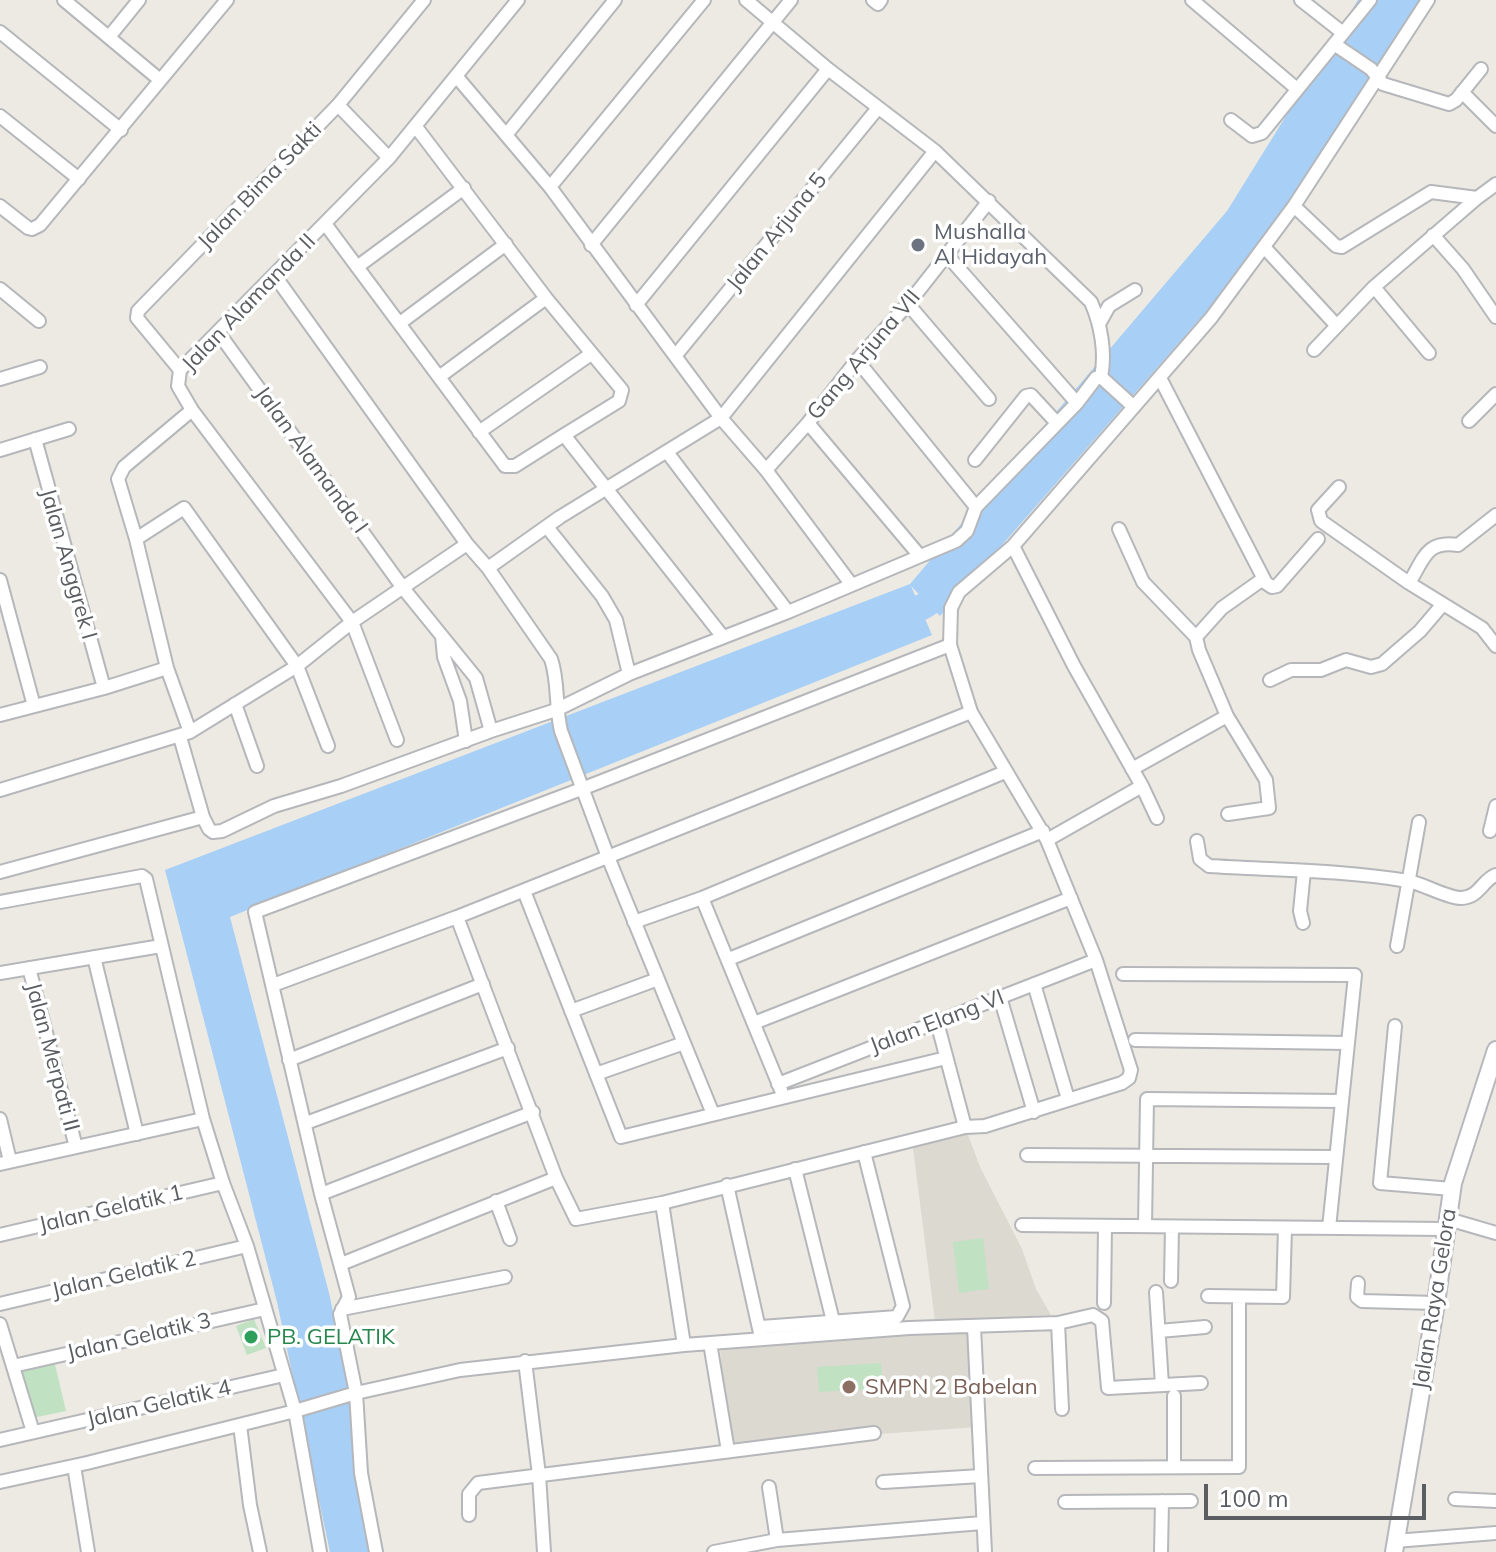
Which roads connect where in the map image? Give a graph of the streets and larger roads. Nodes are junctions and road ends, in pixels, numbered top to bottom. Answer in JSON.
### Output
{"nodes":[{"id":1,"x":64,"y":0,"type":"edge"},
{"id":2,"x":139,"y":0,"type":"edge"},
{"id":3,"x":227,"y":0,"type":"edge"},
{"id":4,"x":424,"y":0,"type":"edge"},
{"id":5,"x":518,"y":0,"type":"edge"},
{"id":6,"x":615,"y":0,"type":"edge"},
{"id":7,"x":704,"y":0,"type":"edge"},
{"id":8,"x":746,"y":0,"type":"edge"},
{"id":9,"x":791,"y":0,"type":"edge"},
{"id":10,"x":1192,"y":0,"type":"edge"},
{"id":11,"x":1301,"y":0,"type":"edge"},
{"id":12,"x":1370,"y":0,"type":"edge"},
{"id":13,"x":1428,"y":0,"type":"edge"},
{"id":14,"x":774,"y":23,"type":"junction"},
{"id":15,"x":0,"y":32,"type":"edge"},
{"id":16,"x":1343,"y":33,"type":"junction"},
{"id":17,"x":109,"y":37,"type":"junction"},
{"id":18,"x":1334,"y":44,"type":"junction"},
{"id":19,"x":828,"y":69,"type":"junction"},
{"id":20,"x":1481,"y":69,"type":"dead end"},
{"id":21,"x":1374,"y":72,"type":"junction"},
{"id":22,"x":457,"y":77,"type":"junction"},
{"id":23,"x":160,"y":80,"type":"junction"},
{"id":24,"x":1297,"y":89,"type":"junction"},
{"id":25,"x":1462,"y":92,"type":"junction"},
{"id":26,"x":338,"y":105,"type":"junction"},
{"id":27,"x":878,"y":108,"type":"junction"},
{"id":28,"x":0,"y":116,"type":"edge"},
{"id":29,"x":1231,"y":120,"type":"dead end"},
{"id":30,"x":1496,"y":126,"type":"edge"},
{"id":31,"x":416,"y":127,"type":"junction"},
{"id":32,"x":121,"y":130,"type":"junction"},
{"id":33,"x":506,"y":135,"type":"junction"},
{"id":34,"x":935,"y":151,"type":"junction"},
{"id":35,"x":389,"y":158,"type":"junction"},
{"id":36,"x":79,"y":179,"type":"junction"},
{"id":37,"x":1496,"y":184,"type":"edge"},
{"id":38,"x":550,"y":187,"type":"junction"},
{"id":39,"x":464,"y":188,"type":"junction"},
{"id":40,"x":1477,"y":198,"type":"junction"},
{"id":41,"x":989,"y":201,"type":"junction"},
{"id":42,"x":0,"y":206,"type":"edge"},
{"id":43,"x":1294,"y":206,"type":"junction"},
{"id":44,"x":326,"y":225,"type":"junction"},
{"id":45,"x":1433,"y":235,"type":"junction"},
{"id":46,"x":506,"y":244,"type":"junction"},
{"id":47,"x":591,"y":245,"type":"junction"},
{"id":48,"x":1264,"y":247,"type":"junction"},
{"id":49,"x":946,"y":254,"type":"junction"},
{"id":50,"x":357,"y":267,"type":"junction"},
{"id":51,"x":275,"y":276,"type":"junction"},
{"id":52,"x":1374,"y":287,"type":"junction"},
{"id":53,"x":0,"y":289,"type":"edge"},
{"id":54,"x":1135,"y":290,"type":"dead end"},
{"id":55,"x":546,"y":298,"type":"junction"},
{"id":56,"x":908,"y":304,"type":"junction"},
{"id":57,"x":636,"y":305,"type":"junction"},
{"id":58,"x":1496,"y":317,"type":"edge"},
{"id":59,"x":39,"y":321,"type":"dead end"},
{"id":60,"x":400,"y":323,"type":"junction"},
{"id":61,"x":1099,"y":324,"type":"junction"},
{"id":62,"x":1337,"y":326,"type":"junction"},
{"id":63,"x":218,"y":332,"type":"junction"},
{"id":64,"x":1314,"y":350,"type":"dead end"},
{"id":65,"x":1429,"y":353,"type":"dead end"},
{"id":66,"x":591,"y":354,"type":"junction"},
{"id":67,"x":676,"y":355,"type":"junction"},
{"id":68,"x":857,"y":360,"type":"junction"},
{"id":69,"x":40,"y":367,"type":"dead end"},
{"id":70,"x":180,"y":370,"type":"junction"},
{"id":71,"x":439,"y":377,"type":"junction"},
{"id":72,"x":1101,"y":377,"type":"junction"},
{"id":73,"x":1,"y":378,"type":"edge"},
{"id":74,"x":1160,"y":378,"type":"junction"},
{"id":75,"x":1496,"y":394,"type":"edge"},
{"id":76,"x":989,"y":399,"type":"dead end"},
{"id":77,"x":1129,"y":402,"type":"junction"},
{"id":78,"x":1077,"y":403,"type":"junction"},
{"id":79,"x":192,"y":410,"type":"junction"},
{"id":80,"x":721,"y":418,"type":"junction"},
{"id":81,"x":1469,"y":421,"type":"dead end"},
{"id":82,"x":1056,"y":422,"type":"junction"},
{"id":83,"x":808,"y":423,"type":"junction"},
{"id":84,"x":69,"y":429,"type":"dead end"},
{"id":85,"x":479,"y":432,"type":"junction"},
{"id":86,"x":564,"y":435,"type":"junction"},
{"id":87,"x":35,"y":439,"type":"junction"},
{"id":88,"x":0,"y":450,"type":"edge"},
{"id":89,"x":667,"y":452,"type":"junction"},
{"id":90,"x":975,"y":460,"type":"dead end"},
{"id":91,"x":766,"y":470,"type":"junction"},
{"id":92,"x":1339,"y":487,"type":"dead end"},
{"id":93,"x":607,"y":490,"type":"junction"},
{"id":94,"x":976,"y":507,"type":"junction"},
{"id":95,"x":1496,"y":515,"type":"edge"},
{"id":96,"x":547,"y":527,"type":"junction"},
{"id":97,"x":1119,"y":529,"type":"dead end"},
{"id":98,"x":136,"y":539,"type":"junction"},
{"id":99,"x":1318,"y":539,"type":"dead end"},
{"id":100,"x":467,"y":544,"type":"junction"},
{"id":101,"x":1013,"y":546,"type":"junction"},
{"id":102,"x":919,"y":555,"type":"junction"},
{"id":103,"x":488,"y":568,"type":"junction"},
{"id":104,"x":1263,"y":579,"type":"junction"},
{"id":105,"x":0,"y":580,"type":"edge"},
{"id":106,"x":1409,"y":583,"type":"junction"},
{"id":107,"x":851,"y":584,"type":"junction"},
{"id":108,"x":403,"y":588,"type":"junction"},
{"id":109,"x":1443,"y":604,"type":"junction"},
{"id":110,"x":788,"y":612,"type":"junction"},
{"id":111,"x":352,"y":622,"type":"junction"},
{"id":112,"x":442,"y":636,"type":"junction"},
{"id":113,"x":723,"y":637,"type":"junction"},
{"id":114,"x":1196,"y":637,"type":"junction"},
{"id":115,"x":950,"y":645,"type":"junction"},
{"id":116,"x":1496,"y":646,"type":"edge"},
{"id":117,"x":297,"y":666,"type":"junction"},
{"id":118,"x":167,"y":668,"type":"junction"},
{"id":119,"x":629,"y":674,"type":"junction"},
{"id":120,"x":1270,"y":680,"type":"dead end"},
{"id":121,"x":104,"y":688,"type":"junction"},
{"id":122,"x":235,"y":704,"type":"junction"},
{"id":123,"x":34,"y":706,"type":"junction"},
{"id":124,"x":556,"y":710,"type":"junction"},
{"id":125,"x":971,"y":712,"type":"junction"},
{"id":126,"x":0,"y":715,"type":"edge"},
{"id":127,"x":1227,"y":716,"type":"junction"},
{"id":128,"x":491,"y":731,"type":"junction"},
{"id":129,"x":185,"y":735,"type":"junction"},
{"id":130,"x":397,"y":740,"type":"dead end"},
{"id":131,"x":466,"y":741,"type":"junction"},
{"id":132,"x":328,"y":746,"type":"dead end"},
{"id":133,"x":257,"y":766,"type":"dead end"},
{"id":134,"x":1132,"y":769,"type":"junction"},
{"id":135,"x":1005,"y":772,"type":"junction"},
{"id":136,"x":1142,"y":786,"type":"junction"},
{"id":137,"x":584,"y":788,"type":"junction"},
{"id":138,"x":0,"y":790,"type":"edge"},
{"id":139,"x":1496,"y":806,"type":"edge"},
{"id":140,"x":1228,"y":814,"type":"dead end"},
{"id":141,"x":203,"y":817,"type":"junction"},
{"id":142,"x":1157,"y":818,"type":"dead end"},
{"id":143,"x":1419,"y":822,"type":"dead end"},
{"id":144,"x":1490,"y":831,"type":"dead end"},
{"id":145,"x":1045,"y":836,"type":"junction"},
{"id":146,"x":1197,"y":841,"type":"dead end"},
{"id":147,"x":608,"y":857,"type":"junction"},
{"id":148,"x":1304,"y":871,"type":"junction"},
{"id":149,"x":0,"y":872,"type":"edge"},
{"id":150,"x":1496,"y":875,"type":"edge"},
{"id":151,"x":1409,"y":882,"type":"junction"},
{"id":152,"x":524,"y":891,"type":"junction"},
{"id":153,"x":702,"y":898,"type":"junction"},
{"id":154,"x":1071,"y":898,"type":"junction"},
{"id":155,"x":0,"y":902,"type":"edge"},
{"id":156,"x":457,"y":917,"type":"junction"},
{"id":157,"x":634,"y":922,"type":"junction"},
{"id":158,"x":1303,"y":923,"type":"dead end"},
{"id":159,"x":161,"y":946,"type":"junction"},
{"id":160,"x":1397,"y":946,"type":"dead end"},
{"id":161,"x":94,"y":957,"type":"junction"},
{"id":162,"x":729,"y":959,"type":"junction"},
{"id":163,"x":1096,"y":960,"type":"junction"},
{"id":164,"x":29,"y":968,"type":"junction"},
{"id":165,"x":0,"y":973,"type":"edge"},
{"id":166,"x":1123,"y":974,"type":"dead end"},
{"id":167,"x":658,"y":979,"type":"junction"},
{"id":168,"x":483,"y":984,"type":"junction"},
{"id":169,"x":1034,"y":984,"type":"junction"},
{"id":170,"x":273,"y":985,"type":"junction"},
{"id":171,"x":1000,"y":997,"type":"junction"},
{"id":172,"x":571,"y":1011,"type":"junction"},
{"id":173,"x":937,"y":1022,"type":"junction"},
{"id":174,"x":754,"y":1023,"type":"junction"},
{"id":175,"x":1395,"y":1026,"type":"dead end"},
{"id":176,"x":1135,"y":1040,"type":"dead end"},
{"id":177,"x":684,"y":1043,"type":"junction"},
{"id":178,"x":1348,"y":1043,"type":"junction"},
{"id":179,"x":508,"y":1048,"type":"junction"},
{"id":180,"x":1496,"y":1050,"type":"edge"},
{"id":181,"x":946,"y":1058,"type":"junction"},
{"id":182,"x":289,"y":1060,"type":"junction"},
{"id":183,"x":596,"y":1074,"type":"junction"},
{"id":184,"x":778,"y":1084,"type":"junction"},
{"id":185,"x":1490,"y":1091,"type":"edge"},
{"id":186,"x":783,"y":1097,"type":"junction"},
{"id":187,"x":1068,"y":1099,"type":"junction"},
{"id":188,"x":1342,"y":1101,"type":"junction"},
{"id":189,"x":533,"y":1112,"type":"junction"},
{"id":190,"x":1034,"y":1112,"type":"junction"},
{"id":191,"x":713,"y":1114,"type":"junction"},
{"id":192,"x":0,"y":1119,"type":"edge"},
{"id":193,"x":203,"y":1119,"type":"junction"},
{"id":194,"x":306,"y":1123,"type":"junction"},
{"id":195,"x":965,"y":1127,"type":"junction"},
{"id":196,"x":137,"y":1134,"type":"junction"},
{"id":197,"x":76,"y":1147,"type":"junction"},
{"id":198,"x":864,"y":1152,"type":"junction"},
{"id":199,"x":1027,"y":1155,"type":"dead end"},
{"id":200,"x":1146,"y":1156,"type":"junction"},
{"id":201,"x":1336,"y":1157,"type":"junction"},
{"id":202,"x":5,"y":1162,"type":"edge"},
{"id":203,"x":795,"y":1169,"type":"junction"},
{"id":204,"x":556,"y":1178,"type":"junction"},
{"id":205,"x":223,"y":1183,"type":"junction"},
{"id":206,"x":727,"y":1185,"type":"junction"},
{"id":207,"x":1452,"y":1189,"type":"junction"},
{"id":208,"x":321,"y":1194,"type":"junction"},
{"id":209,"x":496,"y":1201,"type":"junction"},
{"id":210,"x":662,"y":1203,"type":"junction"},
{"id":211,"x":1447,"y":1224,"type":"junction"},
{"id":212,"x":1022,"y":1225,"type":"dead end"},
{"id":213,"x":1105,"y":1226,"type":"junction"},
{"id":214,"x":1145,"y":1226,"type":"junction"},
{"id":215,"x":1172,"y":1227,"type":"junction"},
{"id":216,"x":1285,"y":1228,"type":"junction"},
{"id":217,"x":1329,"y":1228,"type":"junction"},
{"id":218,"x":1496,"y":1233,"type":"edge"},
{"id":219,"x":0,"y":1235,"type":"edge"},
{"id":220,"x":510,"y":1239,"type":"dead end"},
{"id":221,"x":247,"y":1246,"type":"junction"},
{"id":222,"x":341,"y":1264,"type":"junction"},
{"id":223,"x":505,"y":1277,"type":"dead end"},
{"id":224,"x":1171,"y":1281,"type":"dead end"},
{"id":225,"x":1358,"y":1283,"type":"dead end"},
{"id":226,"x":1156,"y":1292,"type":"dead end"},
{"id":227,"x":1208,"y":1296,"type":"dead end"},
{"id":228,"x":1239,"y":1297,"type":"junction"},
{"id":229,"x":1104,"y":1303,"type":"dead end"},
{"id":230,"x":1436,"y":1303,"type":"junction"},
{"id":231,"x":0,"y":1304,"type":"edge"},
{"id":232,"x":265,"y":1309,"type":"junction"},
{"id":233,"x":342,"y":1309,"type":"junction"},
{"id":234,"x":833,"y":1321,"type":"junction"},
{"id":235,"x":1058,"y":1323,"type":"junction"},
{"id":236,"x":0,"y":1324,"type":"edge"},
{"id":237,"x":974,"y":1327,"type":"junction"},
{"id":238,"x":1205,"y":1327,"type":"dead end"},
{"id":239,"x":1159,"y":1331,"type":"junction"},
{"id":240,"x":760,"y":1334,"type":"junction"},
{"id":241,"x":710,"y":1343,"type":"junction"},
{"id":242,"x":684,"y":1345,"type":"junction"},
{"id":243,"x":525,"y":1361,"type":"junction"},
{"id":244,"x":13,"y":1366,"type":"junction"},
{"id":245,"x":284,"y":1375,"type":"junction"},
{"id":246,"x":1201,"y":1383,"type":"dead end"},
{"id":247,"x":1162,"y":1385,"type":"junction"},
{"id":248,"x":356,"y":1393,"type":"junction"},
{"id":249,"x":1174,"y":1396,"type":"dead end"},
{"id":250,"x":1062,"y":1409,"type":"dead end"},
{"id":251,"x":295,"y":1411,"type":"junction"},
{"id":252,"x":240,"y":1425,"type":"junction"},
{"id":253,"x":33,"y":1432,"type":"junction"},
{"id":254,"x":874,"y":1433,"type":"dead end"},
{"id":255,"x":0,"y":1440,"type":"edge"},
{"id":256,"x":728,"y":1451,"type":"junction"},
{"id":257,"x":74,"y":1466,"type":"junction"},
{"id":258,"x":1174,"y":1467,"type":"junction"},
{"id":259,"x":1035,"y":1468,"type":"dead end"},
{"id":260,"x":539,"y":1475,"type":"junction"},
{"id":261,"x":981,"y":1476,"type":"junction"},
{"id":262,"x":0,"y":1482,"type":"edge"},
{"id":263,"x":883,"y":1482,"type":"dead end"},
{"id":264,"x":769,"y":1487,"type":"dead end"},
{"id":265,"x":1455,"y":1499,"type":"dead end"},
{"id":266,"x":1162,"y":1501,"type":"junction"},
{"id":267,"x":1191,"y":1501,"type":"dead end"},
{"id":268,"x":1496,"y":1501,"type":"edge"},
{"id":269,"x":1065,"y":1502,"type":"dead end"},
{"id":270,"x":469,"y":1515,"type":"dead end"},
{"id":271,"x":982,"y":1523,"type":"junction"},
{"id":272,"x":1496,"y":1533,"type":"edge"},
{"id":273,"x":777,"y":1540,"type":"junction"},
{"id":274,"x":1394,"y":1547,"type":"edge"},
{"id":275,"x":88,"y":1552,"type":"edge"},
{"id":276,"x":260,"y":1552,"type":"edge"},
{"id":277,"x":320,"y":1552,"type":"edge"},
{"id":278,"x":376,"y":1552,"type":"edge"},
{"id":279,"x":544,"y":1552,"type":"edge"},
{"id":280,"x":714,"y":1552,"type":"edge"},
{"id":281,"x":985,"y":1552,"type":"edge"},
{"id":282,"x":1161,"y":1552,"type":"edge"}],
"edges":[{"from":1,"to":17,"type":"street"},
{"from":2,"to":17,"type":"street"},
{"from":3,"to":23,"type":"street"},
{"from":4,"to":26,"type":"street","name":"Jalan Bima Sakti"},
{"from":5,"to":22,"type":"street","name":"Jalan Alamanda II"},
{"from":6,"to":33,"type":"street"},
{"from":7,"to":38,"type":"street"},
{"from":8,"to":14,"type":"street"},
{"from":9,"to":14,"type":"street"},
{"from":10,"to":24,"type":"street"},
{"from":11,"to":16,"type":"street"},
{"from":12,"to":16,"type":"street"},
{"from":13,"to":21,"type":"street"},
{"from":14,"to":19,"type":"street"},
{"from":14,"to":47,"type":"street"},
{"from":15,"to":32,"type":"street"},
{"from":16,"to":18,"type":"street"},
{"from":17,"to":23,"type":"street"},
{"from":18,"to":21,"type":"street"},
{"from":18,"to":24,"type":"street"},
{"from":19,"to":27,"type":"street"},
{"from":19,"to":57,"type":"street"},
{"from":20,"to":25,"type":"street"},
{"from":21,"to":25,"type":"street"},
{"from":21,"to":43,"type":"street"},
{"from":22,"to":31,"type":"street","name":"Jalan Alamanda II"},
{"from":22,"to":33,"type":"street"},
{"from":23,"to":32,"type":"street"},
{"from":24,"to":29,"type":"street"},
{"from":25,"to":30,"type":"street"},
{"from":26,"to":35,"type":"street"},
{"from":26,"to":70,"type":"street","name":"Jalan Bima Sakti"},
{"from":27,"to":34,"type":"street"},
{"from":27,"to":67,"type":"street","name":"Jalan Arjuna 5"},
{"from":28,"to":36,"type":"street"},
{"from":31,"to":35,"type":"street","name":"Jalan Alamanda II"},
{"from":31,"to":39,"type":"street"},
{"from":32,"to":36,"type":"street"},
{"from":33,"to":38,"type":"street"},
{"from":34,"to":41,"type":"street"},
{"from":34,"to":80,"type":"street"},
{"from":35,"to":44,"type":"street","name":"Jalan Alamanda II"},
{"from":36,"to":42,"type":"street"},
{"from":37,"to":40,"type":"street"},
{"from":38,"to":47,"type":"street"},
{"from":39,"to":46,"type":"street"},
{"from":39,"to":50,"type":"street"},
{"from":40,"to":43,"type":"street"},
{"from":40,"to":45,"type":"street"},
{"from":41,"to":49,"type":"street","name":"Gang Arjuna VII"},
{"from":41,"to":61,"type":"street"},
{"from":43,"to":48,"type":"street"},
{"from":44,"to":50,"type":"street"},
{"from":44,"to":51,"type":"street","name":"Jalan Alamanda II"},
{"from":45,"to":52,"type":"street"},
{"from":45,"to":58,"type":"street"},
{"from":46,"to":55,"type":"street"},
{"from":46,"to":60,"type":"street"},
{"from":47,"to":57,"type":"street"},
{"from":48,"to":62,"type":"street"},
{"from":48,"to":74,"type":"street"},
{"from":49,"to":56,"type":"street","name":"Gang Arjuna VII"},
{"from":49,"to":78,"type":"street"},
{"from":50,"to":60,"type":"street"},
{"from":51,"to":63,"type":"street","name":"Jalan Alamanda II"},
{"from":51,"to":100,"type":"street"},
{"from":52,"to":62,"type":"street"},
{"from":52,"to":65,"type":"street"},
{"from":53,"to":59,"type":"street"},
{"from":54,"to":61,"type":"street"},
{"from":55,"to":66,"type":"street"},
{"from":55,"to":71,"type":"street"},
{"from":56,"to":68,"type":"street","name":"Gang Arjuna VII"},
{"from":56,"to":76,"type":"street"},
{"from":57,"to":67,"type":"street"},
{"from":60,"to":71,"type":"street"},
{"from":61,"to":72,"type":"street"},
{"from":62,"to":64,"type":"street"},
{"from":63,"to":70,"type":"street","name":"Jalan Alamanda II"},
{"from":63,"to":108,"type":"street","name":"Jalan Alamanda I"},
{"from":66,"to":85,"type":"street"},
{"from":66,"to":86,"type":"street"},
{"from":67,"to":80,"type":"street"},
{"from":68,"to":83,"type":"street","name":"Gang Arjuna VII"},
{"from":68,"to":94,"type":"street"},
{"from":69,"to":73,"type":"street"},
{"from":70,"to":79,"type":"street","name":"Jalan Alamanda II"},
{"from":71,"to":85,"type":"street"},
{"from":72,"to":77,"type":"street"},
{"from":72,"to":78,"type":"street"},
{"from":74,"to":77,"type":"street"},
{"from":74,"to":104,"type":"street"},
{"from":75,"to":81,"type":"street"},
{"from":77,"to":101,"type":"street"},
{"from":78,"to":82,"type":"street"},
{"from":79,"to":98,"type":"street"},
{"from":79,"to":111,"type":"street","name":"Jalan Alamanda II"},
{"from":80,"to":89,"type":"street"},
{"from":80,"to":91,"type":"street"},
{"from":82,"to":90,"type":"street"},
{"from":82,"to":94,"type":"street"},
{"from":83,"to":91,"type":"street","name":"Gang Arjuna VII"},
{"from":83,"to":102,"type":"street"},
{"from":84,"to":87,"type":"street"},
{"from":85,"to":86,"type":"street"},
{"from":86,"to":93,"type":"street"},
{"from":87,"to":88,"type":"street"},
{"from":87,"to":121,"type":"street","name":"Jalan Anggrek I"},
{"from":89,"to":93,"type":"street"},
{"from":89,"to":110,"type":"street"},
{"from":91,"to":107,"type":"street"},
{"from":92,"to":106,"type":"street"},
{"from":93,"to":96,"type":"street"},
{"from":93,"to":113,"type":"street"},
{"from":94,"to":102,"type":"street"},
{"from":95,"to":106,"type":"street"},
{"from":96,"to":103,"type":"street"},
{"from":96,"to":119,"type":"street"},
{"from":97,"to":114,"type":"street"},
{"from":98,"to":117,"type":"street"},
{"from":98,"to":118,"type":"street"},
{"from":99,"to":104,"type":"street"},
{"from":100,"to":103,"type":"street"},
{"from":100,"to":108,"type":"street"},
{"from":101,"to":115,"type":"street"},
{"from":101,"to":134,"type":"street"},
{"from":102,"to":107,"type":"street"},
{"from":103,"to":124,"type":"street"},
{"from":104,"to":114,"type":"street"},
{"from":105,"to":123,"type":"street"},
{"from":106,"to":109,"type":"street"},
{"from":107,"to":110,"type":"street"},
{"from":108,"to":111,"type":"street"},
{"from":108,"to":112,"type":"street","name":"Jalan Alamanda I"},
{"from":109,"to":116,"type":"street"},
{"from":109,"to":120,"type":"street"},
{"from":110,"to":113,"type":"street"},
{"from":111,"to":117,"type":"street"},
{"from":111,"to":130,"type":"street","name":"Jalan Alamanda II"},
{"from":112,"to":128,"type":"street","name":"Jalan Alamanda I"},
{"from":112,"to":131,"type":"street"},
{"from":113,"to":119,"type":"street"},
{"from":114,"to":127,"type":"street"},
{"from":115,"to":125,"type":"street"},
{"from":115,"to":137,"type":"street"},
{"from":117,"to":122,"type":"street"},
{"from":117,"to":132,"type":"street"},
{"from":118,"to":121,"type":"street"},
{"from":118,"to":129,"type":"street"},
{"from":119,"to":124,"type":"street"},
{"from":121,"to":123,"type":"street"},
{"from":122,"to":129,"type":"street"},
{"from":122,"to":133,"type":"street"},
{"from":123,"to":126,"type":"street"},
{"from":124,"to":128,"type":"street"},
{"from":124,"to":137,"type":"street"},
{"from":125,"to":135,"type":"street"},
{"from":125,"to":147,"type":"street"},
{"from":127,"to":134,"type":"street"},
{"from":127,"to":140,"type":"street"},
{"from":128,"to":131,"type":"street"},
{"from":129,"to":138,"type":"street"},
{"from":129,"to":141,"type":"street"},
{"from":131,"to":141,"type":"street"},
{"from":134,"to":136,"type":"street"},
{"from":135,"to":145,"type":"street"},
{"from":135,"to":153,"type":"street"},
{"from":136,"to":142,"type":"street"},
{"from":136,"to":145,"type":"street"},
{"from":137,"to":147,"type":"street"},
{"from":137,"to":170,"type":"street"},
{"from":139,"to":144,"type":"street"},
{"from":141,"to":149,"type":"street"},
{"from":143,"to":151,"type":"street"},
{"from":145,"to":154,"type":"street"},
{"from":145,"to":162,"type":"street"},
{"from":146,"to":148,"type":"street"},
{"from":147,"to":152,"type":"street"},
{"from":147,"to":157,"type":"street"},
{"from":148,"to":151,"type":"street"},
{"from":148,"to":158,"type":"street"},
{"from":150,"to":151,"type":"street"},
{"from":151,"to":160,"type":"street"},
{"from":152,"to":156,"type":"street"},
{"from":152,"to":172,"type":"street"},
{"from":153,"to":157,"type":"street"},
{"from":153,"to":162,"type":"street"},
{"from":154,"to":163,"type":"street"},
{"from":154,"to":174,"type":"street"},
{"from":155,"to":159,"type":"street"},
{"from":156,"to":168,"type":"street"},
{"from":156,"to":170,"type":"street"},
{"from":157,"to":167,"type":"street"},
{"from":159,"to":161,"type":"street"},
{"from":159,"to":193,"type":"street"},
{"from":161,"to":164,"type":"street"},
{"from":161,"to":196,"type":"street"},
{"from":162,"to":174,"type":"street"},
{"from":163,"to":169,"type":"street","name":"Jalan Elang VI"},
{"from":163,"to":187,"type":"street"},
{"from":164,"to":165,"type":"street"},
{"from":164,"to":197,"type":"street","name":"Jalan Merpati II"},
{"from":166,"to":178,"type":"street"},
{"from":167,"to":172,"type":"street"},
{"from":167,"to":177,"type":"street"},
{"from":168,"to":179,"type":"street"},
{"from":168,"to":182,"type":"street"},
{"from":169,"to":171,"type":"street","name":"Jalan Elang VI"},
{"from":169,"to":187,"type":"street"},
{"from":170,"to":182,"type":"street"},
{"from":171,"to":173,"type":"street","name":"Jalan Elang VI"},
{"from":171,"to":190,"type":"street"},
{"from":172,"to":183,"type":"street"},
{"from":173,"to":181,"type":"street"},
{"from":173,"to":184,"type":"street","name":"Jalan Elang VI"},
{"from":174,"to":184,"type":"street"},
{"from":175,"to":207,"type":"street"},
{"from":176,"to":178,"type":"street"},
{"from":177,"to":183,"type":"street"},
{"from":177,"to":191,"type":"street"},
{"from":178,"to":188,"type":"street"},
{"from":179,"to":189,"type":"street"},
{"from":179,"to":194,"type":"street"},
{"from":180,"to":185,"type":"street","name":"Jalan Raya Gelora"},
{"from":181,"to":186,"type":"street"},
{"from":181,"to":195,"type":"street"},
{"from":182,"to":194,"type":"street"},
{"from":183,"to":191,"type":"street"},
{"from":184,"to":186,"type":"street"},
{"from":185,"to":207,"type":"street","name":"Jalan Raya Gelora"},
{"from":186,"to":191,"type":"street"},
{"from":187,"to":190,"type":"street"},
{"from":188,"to":200,"type":"street"},
{"from":188,"to":201,"type":"street"},
{"from":189,"to":204,"type":"street"},
{"from":189,"to":208,"type":"street"},
{"from":190,"to":195,"type":"street"},
{"from":192,"to":202,"type":"street"},
{"from":193,"to":196,"type":"street"},
{"from":193,"to":205,"type":"street"},
{"from":194,"to":208,"type":"street"},
{"from":195,"to":198,"type":"street"},
{"from":196,"to":197,"type":"street"},
{"from":197,"to":202,"type":"street"},
{"from":198,"to":203,"type":"street"},
{"from":198,"to":234,"type":"street"},
{"from":199,"to":200,"type":"street"},
{"from":200,"to":201,"type":"street"},
{"from":200,"to":214,"type":"street"},
{"from":201,"to":217,"type":"street"},
{"from":203,"to":206,"type":"street"},
{"from":203,"to":234,"type":"street"},
{"from":204,"to":209,"type":"street"},
{"from":204,"to":210,"type":"street"},
{"from":205,"to":219,"type":"street","name":"Jalan Gelatik 1"},
{"from":205,"to":221,"type":"street"},
{"from":206,"to":210,"type":"street"},
{"from":206,"to":240,"type":"street"},
{"from":207,"to":211,"type":"street","name":"Jalan Raya Gelora"},
{"from":208,"to":222,"type":"street"},
{"from":209,"to":220,"type":"street"},
{"from":209,"to":222,"type":"street"},
{"from":210,"to":242,"type":"street"},
{"from":211,"to":217,"type":"street"},
{"from":211,"to":218,"type":"street"},
{"from":211,"to":230,"type":"street","name":"Jalan Raya Gelora"},
{"from":212,"to":213,"type":"street"},
{"from":213,"to":214,"type":"street"},
{"from":213,"to":229,"type":"street"},
{"from":214,"to":215,"type":"street"},
{"from":215,"to":216,"type":"street"},
{"from":215,"to":224,"type":"street"},
{"from":216,"to":217,"type":"street"},
{"from":216,"to":228,"type":"street"},
{"from":221,"to":231,"type":"street","name":"Jalan Gelatik 2"},
{"from":221,"to":232,"type":"street"},
{"from":222,"to":233,"type":"street"},
{"from":223,"to":233,"type":"street"},
{"from":225,"to":230,"type":"street"},
{"from":226,"to":239,"type":"street"},
{"from":227,"to":228,"type":"street"},
{"from":228,"to":258,"type":"street"},
{"from":230,"to":274,"type":"street","name":"Jalan Raya Gelora"},
{"from":232,"to":244,"type":"street","name":"Jalan Gelatik 3"},
{"from":232,"to":245,"type":"street"},
{"from":233,"to":248,"type":"street"},
{"from":234,"to":240,"type":"street"},
{"from":235,"to":237,"type":"street"},
{"from":235,"to":247,"type":"street"},
{"from":235,"to":250,"type":"street"},
{"from":236,"to":244,"type":"street"},
{"from":237,"to":240,"type":"street"},
{"from":237,"to":261,"type":"street"},
{"from":238,"to":239,"type":"street"},
{"from":239,"to":247,"type":"street"},
{"from":240,"to":241,"type":"street"},
{"from":241,"to":242,"type":"street"},
{"from":241,"to":256,"type":"street"},
{"from":242,"to":243,"type":"street"},
{"from":243,"to":248,"type":"street"},
{"from":243,"to":260,"type":"street"},
{"from":244,"to":253,"type":"street"},
{"from":245,"to":251,"type":"street"},
{"from":245,"to":253,"type":"street","name":"Jalan Gelatik 4"},
{"from":246,"to":247,"type":"street"},
{"from":248,"to":251,"type":"street"},
{"from":248,"to":278,"type":"street"},
{"from":249,"to":258,"type":"street"},
{"from":251,"to":252,"type":"street"},
{"from":251,"to":277,"type":"street"},
{"from":252,"to":257,"type":"street"},
{"from":252,"to":276,"type":"street"},
{"from":253,"to":255,"type":"street","name":"Jalan Gelatik 4"},
{"from":254,"to":256,"type":"street"},
{"from":256,"to":260,"type":"street"},
{"from":257,"to":262,"type":"street"},
{"from":257,"to":275,"type":"street"},
{"from":258,"to":259,"type":"street"},
{"from":260,"to":270,"type":"street"},
{"from":260,"to":279,"type":"street"},
{"from":261,"to":263,"type":"street"},
{"from":261,"to":271,"type":"street"},
{"from":264,"to":273,"type":"street"},
{"from":265,"to":268,"type":"street"},
{"from":266,"to":267,"type":"street"},
{"from":266,"to":269,"type":"street"},
{"from":266,"to":282,"type":"street"},
{"from":271,"to":273,"type":"street"},
{"from":271,"to":281,"type":"street"},
{"from":272,"to":274,"type":"street"},
{"from":273,"to":280,"type":"street"}]}
